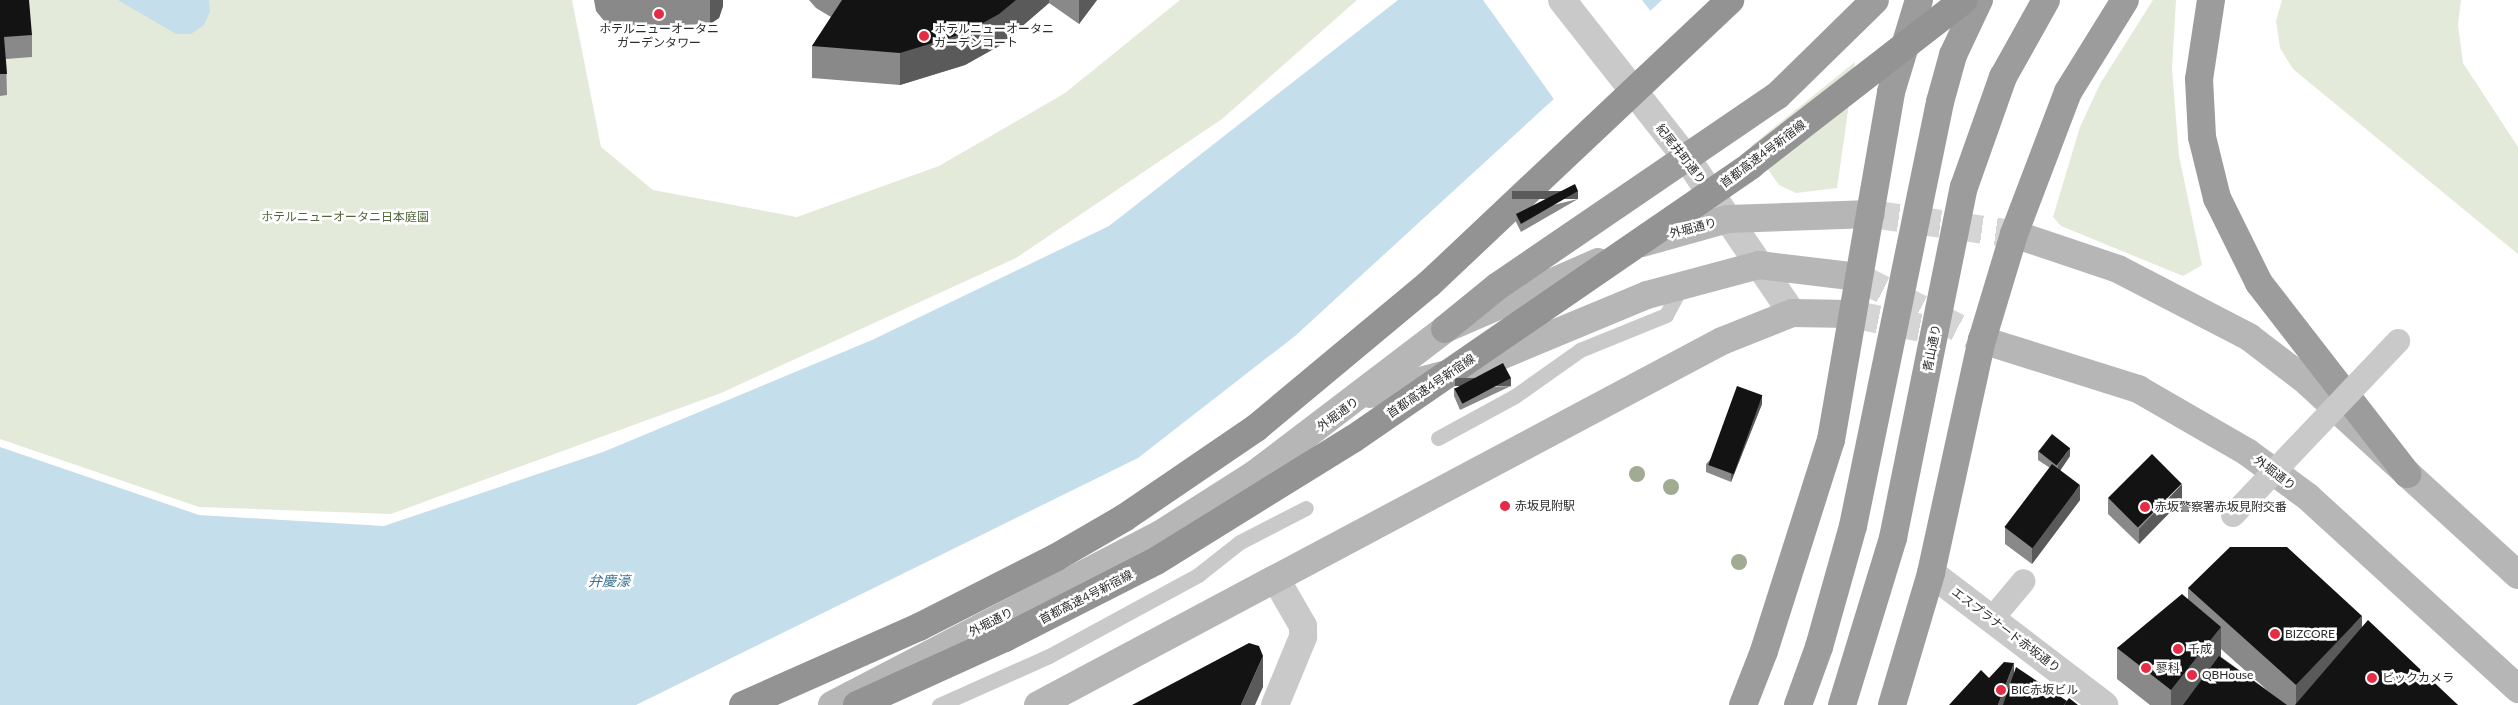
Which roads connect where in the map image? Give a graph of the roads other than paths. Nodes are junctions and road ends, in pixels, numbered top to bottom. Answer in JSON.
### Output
{"nodes":[{"id":1,"x":1562,"y":0,"type":"edge"},
{"id":2,"x":1730,"y":0,"type":"edge"},
{"id":3,"x":1875,"y":0,"type":"edge"},
{"id":4,"x":1919,"y":0,"type":"edge"},
{"id":5,"x":1964,"y":0,"type":"edge"},
{"id":6,"x":1980,"y":0,"type":"edge"},
{"id":7,"x":2046,"y":0,"type":"edge"},
{"id":8,"x":2125,"y":0,"type":"edge"},
{"id":9,"x":2211,"y":0,"type":"edge"},
{"id":10,"x":1688,"y":160,"type":"junction"},
{"id":11,"x":1871,"y":214,"type":"junction"},
{"id":12,"x":1728,"y":219,"type":"junction"},
{"id":13,"x":2014,"y":234,"type":"junction"},
{"id":14,"x":1760,"y":265,"type":"junction"},
{"id":15,"x":1858,"y":277,"type":"tunnel mouth"},
{"id":16,"x":1682,"y":284,"type":"junction"},
{"id":17,"x":1792,"y":313,"type":"junction"},
{"id":18,"x":1852,"y":314,"type":"junction"},
{"id":19,"x":1445,"y":329,"type":"junction"},
{"id":20,"x":1982,"y":340,"type":"junction"},
{"id":21,"x":2398,"y":341,"type":"dead end"},
{"id":22,"x":1361,"y":397,"type":"junction"},
{"id":23,"x":1438,"y":438,"type":"dead end"},
{"id":24,"x":2407,"y":474,"type":"junction"},
{"id":25,"x":1306,"y":508,"type":"dead end"},
{"id":26,"x":2233,"y":515,"type":"dead end"},
{"id":27,"x":1931,"y":573,"type":"junction"},
{"id":28,"x":2518,"y":575,"type":"edge"},
{"id":29,"x":1276,"y":579,"type":"junction"},
{"id":30,"x":2024,"y":581,"type":"dead end"},
{"id":31,"x":2001,"y":608,"type":"dead end"},
{"id":32,"x":2518,"y":688,"type":"edge"},
{"id":33,"x":743,"y":705,"type":"edge"},
{"id":34,"x":832,"y":705,"type":"edge"},
{"id":35,"x":857,"y":705,"type":"edge"},
{"id":36,"x":939,"y":705,"type":"edge"},
{"id":37,"x":1038,"y":705,"type":"edge"},
{"id":38,"x":1275,"y":705,"type":"edge"},
{"id":39,"x":1743,"y":705,"type":"edge"},
{"id":40,"x":1798,"y":705,"type":"edge"},
{"id":41,"x":1842,"y":705,"type":"edge"},
{"id":42,"x":1892,"y":705,"type":"edge"},
{"id":43,"x":2104,"y":705,"type":"edge"}],
"edges":[{"from":1,"to":10,"type":"street","name":"紀尾井町通り"},
{"from":2,"to":33,"type":"highway","bridge":true},
{"from":3,"to":10,"type":"highway"},
{"from":4,"to":11,"type":"highway"},
{"from":5,"to":35,"type":"highway","name":"首都高速4号新宿線","bridge":true},
{"from":6,"to":40,"type":"highway","bridge":true},
{"from":7,"to":41,"type":"highway","name":"青山通り","bridge":true},
{"from":8,"to":13,"type":"highway"},
{"from":9,"to":24,"type":"highway"},
{"from":10,"to":12,"type":"street","name":"紀尾井町通り"},
{"from":10,"to":19,"type":"highway"},
{"from":11,"to":12,"type":"main road","name":"外堀通り"},
{"from":11,"to":18,"type":"highway"},
{"from":12,"to":14,"type":"street","name":"紀尾井町通り"},
{"from":12,"to":19,"type":"main road","name":"外堀通り"},
{"from":13,"to":20,"type":"highway"},
{"from":13,"to":24,"type":"main road"},
{"from":14,"to":15,"type":"main road"},
{"from":14,"to":16,"type":"main road"},
{"from":14,"to":17,"type":"street","name":"紀尾井町通り"},
{"from":16,"to":22,"type":"main road"},
{"from":16,"to":23,"type":"lane"},
{"from":17,"to":18,"type":"main road"},
{"from":17,"to":29,"type":"main road"},
{"from":18,"to":39,"type":"highway"},
{"from":19,"to":22,"type":"main road","name":"外堀通り"},
{"from":20,"to":27,"type":"highway"},
{"from":20,"to":32,"type":"main road","name":"外堀通り"},
{"from":21,"to":26,"type":"street","bridge":true},
{"from":22,"to":34,"type":"main road","name":"外堀通り"},
{"from":24,"to":28,"type":"main road"},
{"from":25,"to":36,"type":"lane"},
{"from":27,"to":42,"type":"highway"},
{"from":27,"to":43,"type":"street","name":"エスプラナード赤坂通り"},
{"from":29,"to":37,"type":"main road"},
{"from":29,"to":38,"type":"street"},
{"from":30,"to":31,"type":"street"}]}
